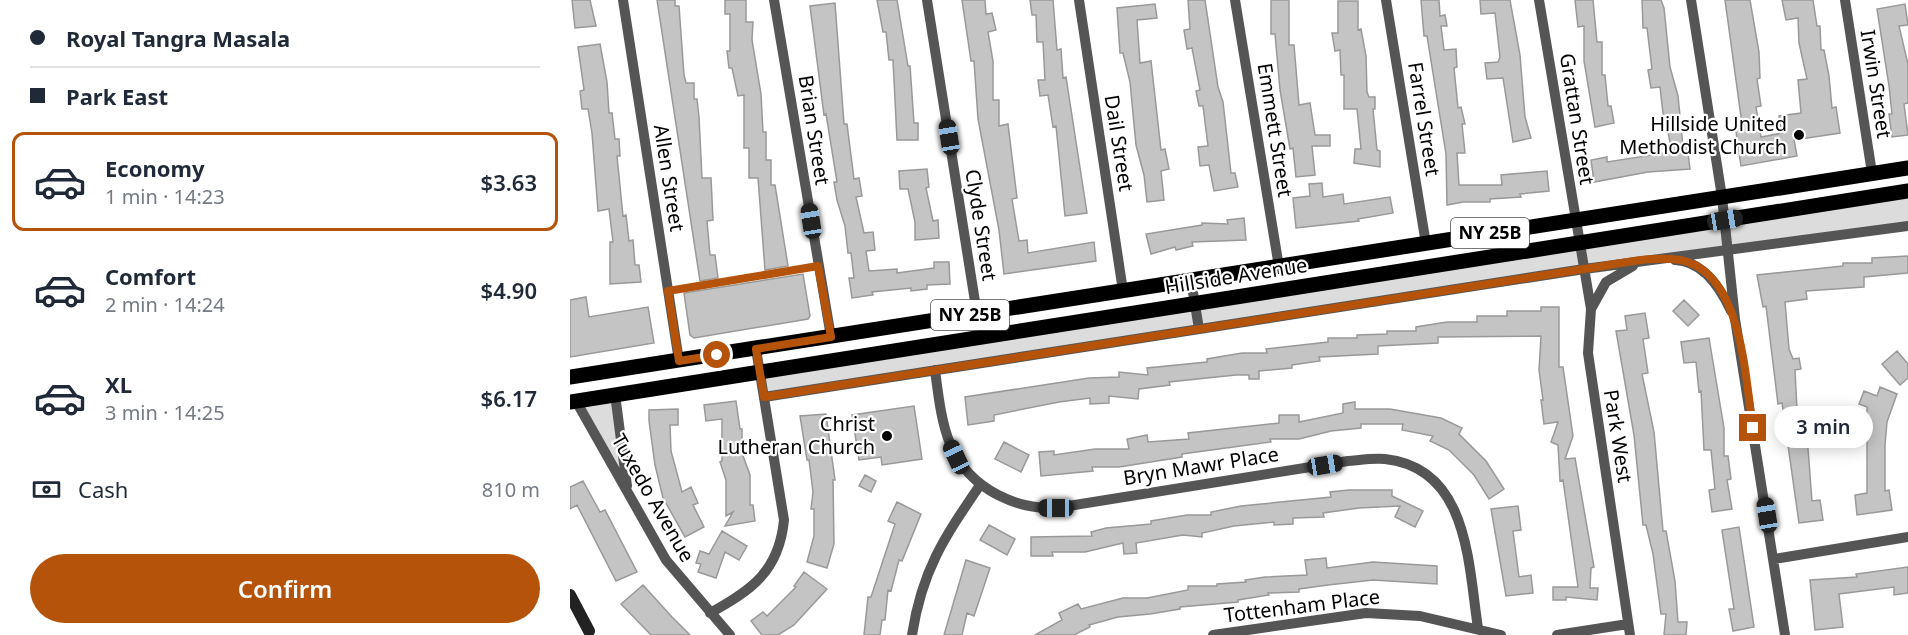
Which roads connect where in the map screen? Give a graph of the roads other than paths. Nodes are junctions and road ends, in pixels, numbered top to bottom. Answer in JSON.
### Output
{"nodes":[{"id":1,"x":623,"y":0,"type":"edge"},
{"id":2,"x":774,"y":0,"type":"edge"},
{"id":3,"x":927,"y":0,"type":"edge"},
{"id":4,"x":1079,"y":0,"type":"edge"},
{"id":5,"x":1235,"y":0,"type":"edge"},
{"id":6,"x":1386,"y":0,"type":"edge"},
{"id":7,"x":1539,"y":0,"type":"edge"},
{"id":8,"x":1691,"y":0,"type":"edge"},
{"id":9,"x":1845,"y":0,"type":"edge"},
{"id":10,"x":1908,"y":168,"type":"edge"},
{"id":11,"x":1872,"y":173,"type":"junction"},
{"id":12,"x":1908,"y":191,"type":"edge"},
{"id":13,"x":1722,"y":197,"type":"junction"},
{"id":14,"x":1575,"y":220,"type":"junction"},
{"id":15,"x":1725,"y":220,"type":"junction"},
{"id":16,"x":1908,"y":226,"type":"edge"},
{"id":17,"x":1579,"y":243,"type":"junction"},
{"id":18,"x":1426,"y":244,"type":"junction"},
{"id":19,"x":1729,"y":249,"type":"junction"},
{"id":20,"x":1652,"y":260,"type":"junction"},
{"id":21,"x":818,"y":266,"type":"junction"},
{"id":22,"x":1279,"y":267,"type":"junction"},
{"id":23,"x":1584,"y":269,"type":"junction"},
{"id":24,"x":1191,"y":280,"type":"junction"},
{"id":25,"x":668,"y":291,"type":"junction"},
{"id":26,"x":1123,"y":291,"type":"junction"},
{"id":27,"x":1195,"y":303,"type":"junction"},
{"id":28,"x":1591,"y":309,"type":"junction"},
{"id":29,"x":977,"y":314,"type":"junction"},
{"id":30,"x":1735,"y":319,"type":"junction"},
{"id":31,"x":1199,"y":329,"type":"junction"},
{"id":32,"x":831,"y":337,"type":"junction"},
{"id":33,"x":756,"y":349,"type":"junction"},
{"id":34,"x":679,"y":361,"type":"junction"},
{"id":35,"x":935,"y":370,"type":"junction"},
{"id":36,"x":759,"y":372,"type":"junction"},
{"id":37,"x":570,"y":377,"type":"edge"},
{"id":38,"x":615,"y":394,"type":"junction"},
{"id":39,"x":764,"y":397,"type":"junction"},
{"id":40,"x":573,"y":401,"type":"edge"},
{"id":41,"x":980,"y":485,"type":"junction"},
{"id":42,"x":628,"y":492,"type":"junction"},
{"id":43,"x":1908,"y":537,"type":"edge"},
{"id":44,"x":1774,"y":559,"type":"junction"},
{"id":45,"x":570,"y":595,"type":"edge"},
{"id":46,"x":570,"y":613,"type":"edge"},
{"id":47,"x":710,"y":613,"type":"junction"},
{"id":48,"x":1478,"y":628,"type":"junction"},
{"id":49,"x":1629,"y":630,"type":"edge"},
{"id":50,"x":589,"y":634,"type":"edge"},
{"id":51,"x":730,"y":635,"type":"edge"},
{"id":52,"x":912,"y":635,"type":"edge"},
{"id":53,"x":1213,"y":635,"type":"edge"},
{"id":54,"x":1501,"y":635,"type":"edge"},
{"id":55,"x":1557,"y":635,"type":"edge"},
{"id":56,"x":1785,"y":635,"type":"edge"}],
"edges":[{"from":1,"to":25,"type":"street","name":"Allen Street"},
{"from":2,"to":21,"type":"street","name":"Brian Street"},
{"from":3,"to":29,"type":"street","name":"Clyde Street"},
{"from":4,"to":26,"type":"street","name":"Dail Street"},
{"from":5,"to":22,"type":"street","name":"Emmett Street"},
{"from":6,"to":18,"type":"street","name":"Farrel Street"},
{"from":7,"to":14,"type":"street","name":"Grattan Street"},
{"from":8,"to":13,"type":"street"},
{"from":9,"to":11,"type":"street","name":"Irwin Street"},
{"from":10,"to":11,"type":"main road","name":"Hillside Avenue","number":"NY 25B"},
{"from":11,"to":13,"type":"main road","name":"Hillside Avenue","number":"NY 25B"},
{"from":12,"to":15,"type":"main road","name":"Hillside Avenue","number":"NY 25B"},
{"from":13,"to":14,"type":"main road","name":"Hillside Avenue","number":"NY 25B"},
{"from":13,"to":15,"type":"street"},
{"from":14,"to":17,"type":"street","name":"Grattan Street"},
{"from":14,"to":18,"type":"main road","name":"Hillside Avenue","number":"NY 25B"},
{"from":15,"to":17,"type":"main road","name":"Hillside Avenue","number":"NY 25B"},
{"from":15,"to":19,"type":"street"},
{"from":16,"to":19,"type":"street"},
{"from":17,"to":23,"type":"street","name":"Park West"},
{"from":17,"to":27,"type":"main road","name":"Hillside Avenue","number":"NY 25B"},
{"from":18,"to":22,"type":"main road","name":"Hillside Avenue","number":"NY 25B"},
{"from":19,"to":20,"type":"street"},
{"from":19,"to":30,"type":"street"},
{"from":20,"to":23,"type":"street"},
{"from":20,"to":28,"type":"street"},
{"from":20,"to":30,"type":"street"},
{"from":21,"to":25,"type":"lane"},
{"from":21,"to":32,"type":"street","name":"Brian Street"},
{"from":22,"to":24,"type":"main road","name":"Hillside Avenue","number":"NY 25B"},
{"from":23,"to":28,"type":"street","name":"Park West"},
{"from":23,"to":31,"type":"street"},
{"from":24,"to":26,"type":"main road","name":"Hillside Avenue","number":"NY 25B"},
{"from":24,"to":27,"type":"street"},
{"from":25,"to":34,"type":"street","name":"Allen Street"},
{"from":26,"to":29,"type":"main road","name":"Hillside Avenue","number":"NY 25B"},
{"from":27,"to":31,"type":"street"},
{"from":27,"to":36,"type":"main road","name":"Hillside Avenue","number":"NY 25B"},
{"from":28,"to":49,"type":"street","name":"Park West"},
{"from":29,"to":32,"type":"main road","name":"Hillside Avenue","number":"NY 25B"},
{"from":30,"to":44,"type":"street"},
{"from":31,"to":35,"type":"street"},
{"from":32,"to":33,"type":"main road","name":"Hillside Avenue","number":"NY 25B"},
{"from":33,"to":34,"type":"main road","name":"Hillside Avenue","number":"NY 25B"},
{"from":33,"to":36,"type":"street"},
{"from":34,"to":37,"type":"main road","name":"Hillside Avenue","number":"NY 25B"},
{"from":35,"to":39,"type":"street"},
{"from":35,"to":41,"type":"street","name":"Bryn Mawr Place"},
{"from":36,"to":38,"type":"main road","name":"Hillside Avenue","number":"NY 25B"},
{"from":36,"to":39,"type":"street"},
{"from":38,"to":40,"type":"main road","name":"Hillside Avenue","number":"NY 25B"},
{"from":38,"to":42,"type":"street"},
{"from":39,"to":47,"type":"street"},
{"from":40,"to":42,"type":"street","name":"Tuxedo Avenue"},
{"from":41,"to":48,"type":"street","name":"Bryn Mawr Place"},
{"from":41,"to":52,"type":"street"},
{"from":42,"to":47,"type":"street","name":"Tuxedo Avenue"},
{"from":43,"to":44,"type":"street"},
{"from":44,"to":56,"type":"street"},
{"from":45,"to":50,"type":"main road"},
{"from":46,"to":50,"type":"main road"},
{"from":47,"to":51,"type":"street","name":"Tuxedo Avenue"},
{"from":48,"to":53,"type":"street","name":"Tottenham Place"},
{"from":48,"to":54,"type":"street","name":"Tottenham Place"},
{"from":49,"to":55,"type":"street"}]}
